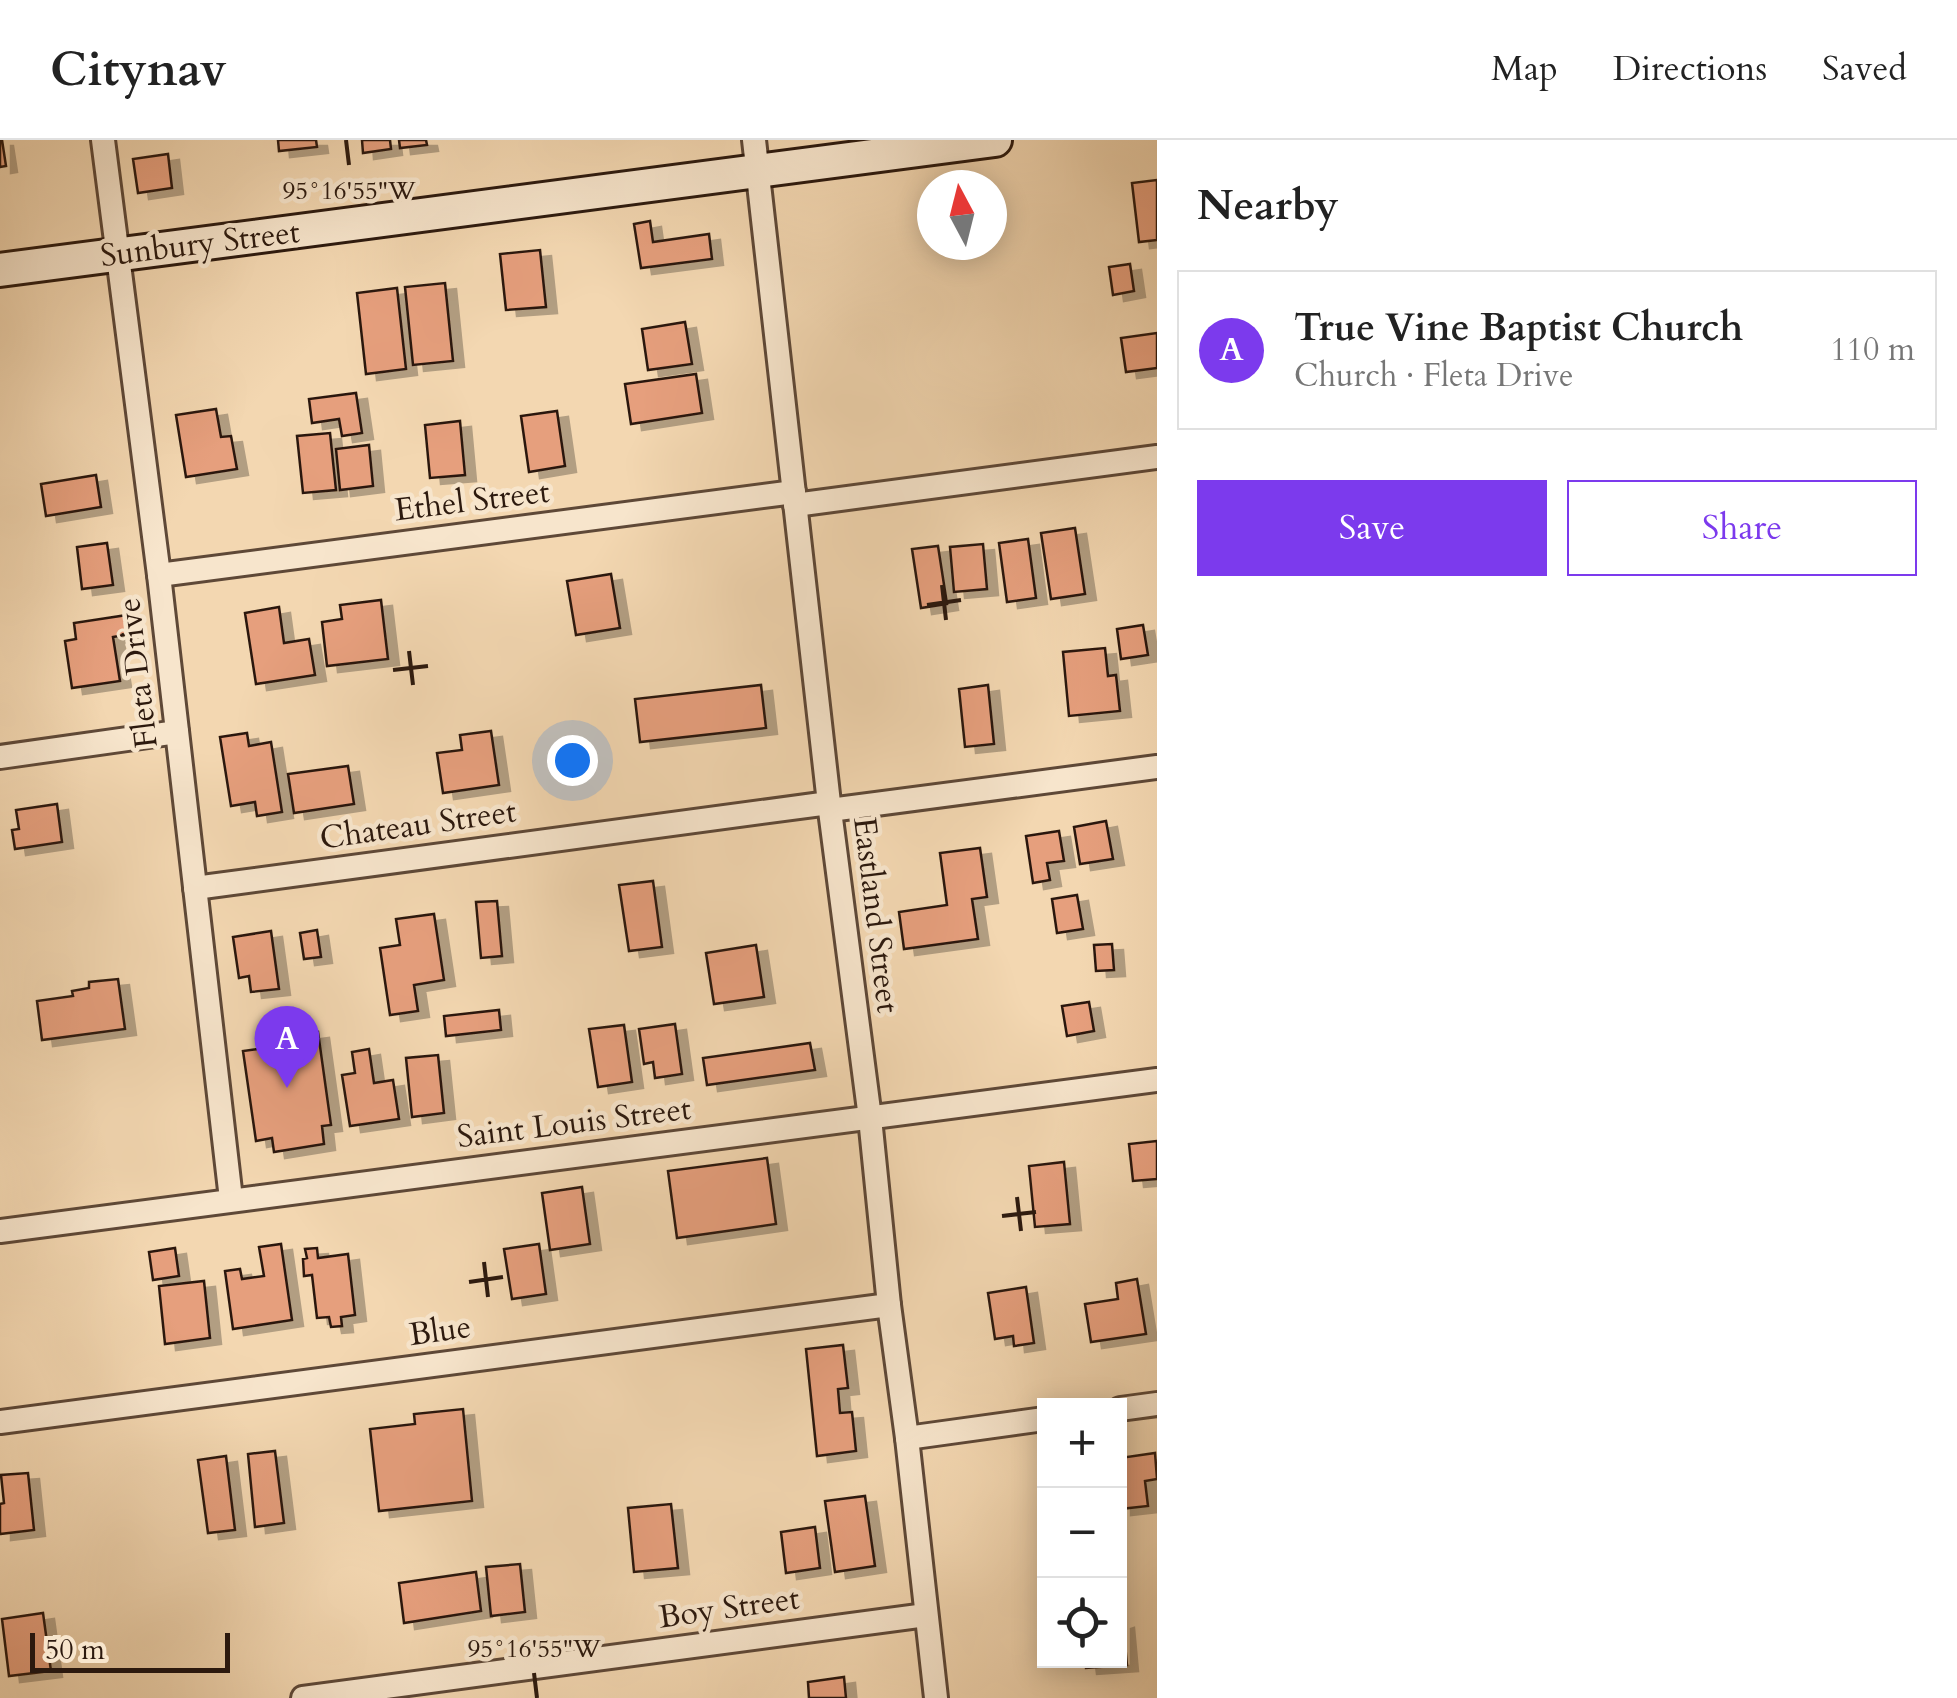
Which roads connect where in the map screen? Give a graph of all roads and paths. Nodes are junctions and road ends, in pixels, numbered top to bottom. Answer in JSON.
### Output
{"nodes":[{"id":1,"x":104,"y":140,"type":"edge"},
{"id":2,"x":994,"y":140,"type":"edge"},
{"id":3,"x":756,"y":156,"type":"edge"},
{"id":4,"x":118,"y":255,"type":"junction"},
{"id":5,"x":0,"y":270,"type":"edge"},
{"id":6,"x":1157,"y":457,"type":"edge"},
{"id":7,"x":795,"y":499,"type":"junction"},
{"id":8,"x":159,"y":575,"type":"junction"},
{"id":9,"x":177,"y":732,"type":"junction"},
{"id":10,"x":0,"y":757,"type":"edge"},
{"id":11,"x":1157,"y":767,"type":"edge"},
{"id":12,"x":830,"y":807,"type":"junction"},
{"id":13,"x":195,"y":888,"type":"junction"},
{"id":14,"x":1157,"y":1080,"type":"edge"},
{"id":15,"x":870,"y":1118,"type":"junction"},
{"id":16,"x":231,"y":1199,"type":"junction"},
{"id":17,"x":0,"y":1231,"type":"edge"},
{"id":18,"x":889,"y":1305,"type":"junction"},
{"id":19,"x":1157,"y":1404,"type":"edge"},
{"id":20,"x":1127,"y":1408,"type":"edge"},
{"id":21,"x":1037,"y":1420,"type":"edge"},
{"id":22,"x":0,"y":1422,"type":"edge"},
{"id":23,"x":907,"y":1438,"type":"junction"},
{"id":24,"x":926,"y":1615,"type":"junction"},
{"id":25,"x":303,"y":1698,"type":"edge"},
{"id":26,"x":936,"y":1698,"type":"edge"}],
"edges":[{"from":1,"to":4,"type":"street","name":"Fleta Drive"},
{"from":2,"to":3,"type":"street","name":"Sunbury Street"},
{"from":3,"to":4,"type":"street","name":"Sunbury Street"},
{"from":3,"to":7,"type":"street","name":"Eastland Street"},
{"from":4,"to":5,"type":"street","name":"Sunbury Street"},
{"from":4,"to":8,"type":"street","name":"Fleta Drive"},
{"from":6,"to":7,"type":"street","name":"Ethel Street"},
{"from":7,"to":8,"type":"street","name":"Ethel Street"},
{"from":7,"to":12,"type":"street","name":"Eastland Street"},
{"from":8,"to":9,"type":"street","name":"Fleta Drive"},
{"from":9,"to":10,"type":"street"},
{"from":9,"to":13,"type":"street","name":"Fleta Drive"},
{"from":11,"to":12,"type":"street","name":"Chateau Street"},
{"from":12,"to":13,"type":"street","name":"Chateau Street"},
{"from":12,"to":15,"type":"street","name":"Eastland Street"},
{"from":13,"to":16,"type":"street","name":"Fleta Drive"},
{"from":14,"to":15,"type":"street","name":"Saint Louis Street"},
{"from":15,"to":16,"type":"street","name":"Saint Louis Street"},
{"from":15,"to":18,"type":"street","name":"Eastland Street"},
{"from":16,"to":17,"type":"street","name":"Saint Louis Street"},
{"from":18,"to":22,"type":"street","name":"Blue"},
{"from":18,"to":23,"type":"street","name":"Eastland Street"},
{"from":19,"to":20,"type":"street"},
{"from":21,"to":23,"type":"street"},
{"from":23,"to":24,"type":"street","name":"Eastland Street"},
{"from":24,"to":25,"type":"street","name":"Boy Street"},
{"from":24,"to":26,"type":"street","name":"Eastland Street"}]}
